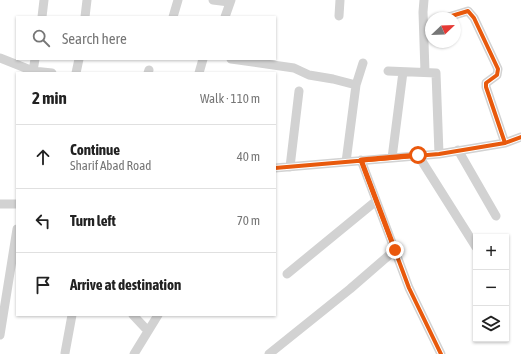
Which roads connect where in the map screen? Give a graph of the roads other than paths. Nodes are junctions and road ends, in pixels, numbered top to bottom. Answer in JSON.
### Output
{"nodes":[{"id":1,"x":44,"y":0,"type":"edge"},
{"id":2,"x":87,"y":0,"type":"edge"},
{"id":3,"x":178,"y":0,"type":"edge"},
{"id":4,"x":213,"y":0,"type":"edge"},
{"id":5,"x":340,"y":0,"type":"edge"},
{"id":6,"x":424,"y":0,"type":"edge"},
{"id":7,"x":230,"y":1,"type":"edge"},
{"id":8,"x":426,"y":12,"type":"edge"},
{"id":9,"x":461,"y":13,"type":"edge"},
{"id":10,"x":42,"y":16,"type":"edge"},
{"id":11,"x":85,"y":16,"type":"edge"},
{"id":12,"x":173,"y":16,"type":"edge"},
{"id":13,"x":225,"y":16,"type":"edge"},
{"id":14,"x":339,"y":16,"type":"dead end"},
{"id":15,"x":426,"y":48,"type":"edge"},
{"id":16,"x":0,"y":58,"type":"edge"},
{"id":17,"x":35,"y":60,"type":"edge"},
{"id":18,"x":79,"y":60,"type":"edge"},
{"id":19,"x":203,"y":60,"type":"edge"},
{"id":20,"x":238,"y":60,"type":"edge"},
{"id":21,"x":363,"y":63,"type":"dead end"},
{"id":22,"x":33,"y":71,"type":"junction"},
{"id":23,"x":388,"y":71,"type":"dead end"},
{"id":24,"x":42,"y":72,"type":"edge"},
{"id":25,"x":76,"y":72,"type":"edge"},
{"id":26,"x":199,"y":72,"type":"edge"},
{"id":27,"x":403,"y":72,"type":"junction"},
{"id":28,"x":425,"y":72,"type":"junction"},
{"id":29,"x":356,"y":85,"type":"junction"},
{"id":30,"x":299,"y":91,"type":"dead end"},
{"id":31,"x":521,"y":137,"type":"edge"},
{"id":32,"x":505,"y":143,"type":"junction"},
{"id":33,"x":458,"y":150,"type":"junction"},
{"id":34,"x":439,"y":154,"type":"junction"},
{"id":35,"x":418,"y":155,"type":"junction"},
{"id":36,"x":392,"y":158,"type":"junction"},
{"id":37,"x":361,"y":160,"type":"junction"},
{"id":38,"x":346,"y":162,"type":"junction"},
{"id":39,"x":290,"y":167,"type":"junction"},
{"id":40,"x":276,"y":168,"type":"edge"},
{"id":41,"x":376,"y":201,"type":"junction"},
{"id":42,"x":0,"y":204,"type":"edge"},
{"id":43,"x":16,"y":204,"type":"edge"},
{"id":44,"x":496,"y":216,"type":"dead end"},
{"id":45,"x":16,"y":235,"type":"edge"},
{"id":46,"x":473,"y":242,"type":"edge"},
{"id":47,"x":395,"y":250,"type":"junction"},
{"id":48,"x":287,"y":274,"type":"dead end"},
{"id":49,"x":72,"y":316,"type":"edge"},
{"id":50,"x":134,"y":316,"type":"edge"},
{"id":51,"x":157,"y":316,"type":"edge"},
{"id":52,"x":148,"y":331,"type":"junction"},
{"id":53,"x":0,"y":335,"type":"edge"},
{"id":54,"x":66,"y":352,"type":"dead end"},
{"id":55,"x":134,"y":354,"type":"edge"},
{"id":56,"x":269,"y":354,"type":"edge"},
{"id":57,"x":441,"y":354,"type":"edge"}],
"edges":[{"from":1,"to":10,"type":"street"},
{"from":2,"to":11,"type":"street"},
{"from":3,"to":12,"type":"street"},
{"from":4,"to":7,"type":"street"},
{"from":5,"to":14,"type":"street"},
{"from":6,"to":8,"type":"street"},
{"from":7,"to":13,"type":"street"},
{"from":9,"to":32,"type":"street"},
{"from":15,"to":28,"type":"street"},
{"from":16,"to":22,"type":"street"},
{"from":17,"to":22,"type":"street"},
{"from":18,"to":25,"type":"street"},
{"from":19,"to":26,"type":"street"},
{"from":20,"to":29,"type":"street"},
{"from":21,"to":29,"type":"street"},
{"from":22,"to":24,"type":"street"},
{"from":23,"to":27,"type":"street"},
{"from":27,"to":28,"type":"street"},
{"from":27,"to":36,"type":"street"},
{"from":28,"to":34,"type":"street"},
{"from":29,"to":38,"type":"street"},
{"from":30,"to":39,"type":"street"},
{"from":31,"to":32,"type":"street"},
{"from":32,"to":33,"type":"street"},
{"from":33,"to":34,"type":"street"},
{"from":33,"to":44,"type":"street"},
{"from":34,"to":35,"type":"street"},
{"from":35,"to":36,"type":"street"},
{"from":35,"to":46,"type":"street"},
{"from":36,"to":37,"type":"street"},
{"from":37,"to":38,"type":"street"},
{"from":37,"to":41,"type":"street"},
{"from":38,"to":39,"type":"street"},
{"from":39,"to":40,"type":"street"},
{"from":41,"to":47,"type":"street"},
{"from":41,"to":48,"type":"street"},
{"from":42,"to":43,"type":"street"},
{"from":45,"to":53,"type":"street"},
{"from":47,"to":56,"type":"street"},
{"from":47,"to":57,"type":"street"},
{"from":49,"to":54,"type":"street"},
{"from":50,"to":52,"type":"street"},
{"from":51,"to":52,"type":"street"},
{"from":52,"to":55,"type":"street"}]}
